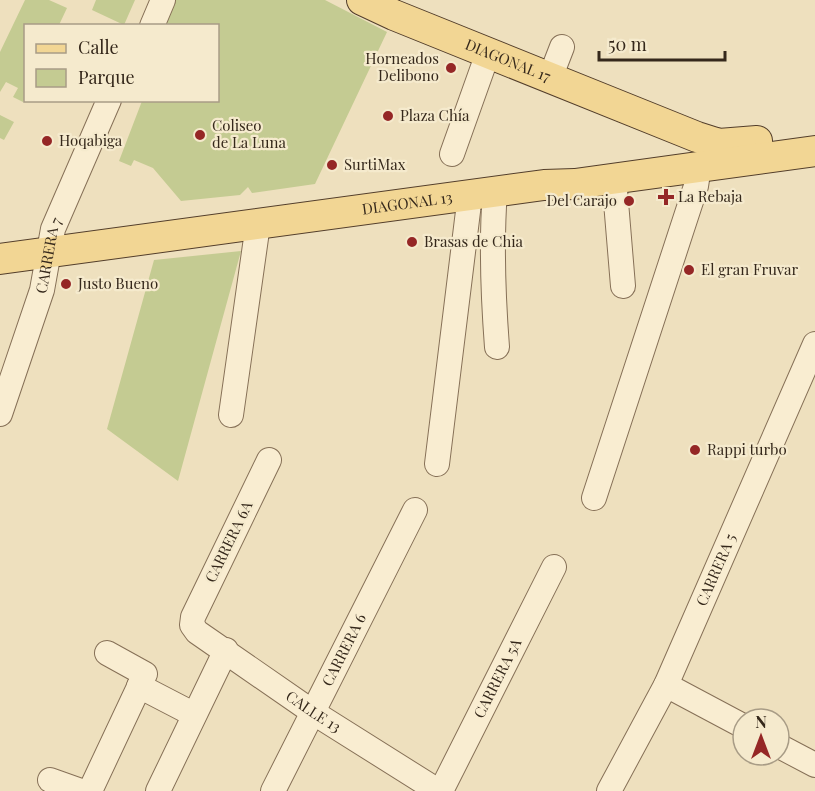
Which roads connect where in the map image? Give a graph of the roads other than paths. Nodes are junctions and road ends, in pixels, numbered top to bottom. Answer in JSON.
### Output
{"nodes":[{"id":1,"x":153,"y":0,"type":"edge"},
{"id":2,"x":163,"y":0,"type":"edge"},
{"id":3,"x":362,"y":0,"type":"edge"},
{"id":4,"x":143,"y":24,"type":"edge"},
{"id":5,"x":153,"y":24,"type":"edge"},
{"id":6,"x":562,"y":47,"type":"dead end"},
{"id":7,"x":488,"y":53,"type":"junction"},
{"id":8,"x":550,"y":78,"type":"junction"},
{"id":9,"x":108,"y":102,"type":"edge"},
{"id":10,"x":117,"y":102,"type":"edge"},
{"id":11,"x":654,"y":119,"type":"junction"},
{"id":12,"x":815,"y":133,"type":"edge"},
{"id":13,"x":815,"y":151,"type":"edge"},
{"id":14,"x":452,"y":154,"type":"dead end"},
{"id":15,"x":699,"y":167,"type":"junction"},
{"id":16,"x":614,"y":178,"type":"junction"},
{"id":17,"x":575,"y":184,"type":"junction"},
{"id":18,"x":478,"y":200,"type":"junction"},
{"id":19,"x":258,"y":224,"type":"junction"},
{"id":20,"x":83,"y":248,"type":"junction"},
{"id":21,"x":48,"y":252,"type":"junction"},
{"id":22,"x":0,"y":259,"type":"edge"},
{"id":23,"x":623,"y":286,"type":"dead end"},
{"id":24,"x":815,"y":344,"type":"edge"},
{"id":25,"x":497,"y":347,"type":"dead end"},
{"id":26,"x":805,"y":393,"type":"edge"},
{"id":27,"x":0,"y":414,"type":"edge"},
{"id":28,"x":231,"y":415,"type":"dead end"},
{"id":29,"x":269,"y":460,"type":"dead end"},
{"id":30,"x":437,"y":464,"type":"dead end"},
{"id":31,"x":594,"y":498,"type":"dead end"},
{"id":32,"x":415,"y":510,"type":"dead end"},
{"id":33,"x":554,"y":567,"type":"dead end"},
{"id":34,"x":192,"y":625,"type":"joint"},
{"id":35,"x":226,"y":650,"type":"junction"},
{"id":36,"x":107,"y":653,"type":"dead end"},
{"id":37,"x":666,"y":685,"type":"junction"},
{"id":38,"x":139,"y":686,"type":"junction"},
{"id":39,"x":314,"y":713,"type":"junction"},
{"id":40,"x":193,"y":714,"type":"junction"},
{"id":41,"x":731,"y":720,"type":"edge"},
{"id":42,"x":791,"y":752,"type":"edge"},
{"id":43,"x":815,"y":765,"type":"edge"},
{"id":44,"x":50,"y":780,"type":"dead end"},
{"id":45,"x":412,"y":784,"type":"edge"},
{"id":46,"x":81,"y":791,"type":"edge"},
{"id":47,"x":90,"y":791,"type":"edge"},
{"id":48,"x":158,"y":791,"type":"edge"},
{"id":49,"x":273,"y":791,"type":"edge"},
{"id":50,"x":440,"y":791,"type":"edge"},
{"id":51,"x":609,"y":791,"type":"edge"}],
"edges":[{"from":1,"to":4,"type":"street"},
{"from":2,"to":5,"type":"street"},
{"from":3,"to":7,"type":"main road","name":"DIAGONAL 17"},
{"from":6,"to":8,"type":"street"},
{"from":7,"to":8,"type":"main road","name":"DIAGONAL 17"},
{"from":7,"to":14,"type":"street"},
{"from":8,"to":11,"type":"main road","name":"DIAGONAL 17"},
{"from":9,"to":21,"type":"street","name":"CARRERA 7"},
{"from":10,"to":20,"type":"street","name":"CARRERA 7"},
{"from":11,"to":12,"type":"main road"},
{"from":11,"to":17,"type":"main road"},
{"from":13,"to":15,"type":"main road","name":"DIAGONAL 13"},
{"from":15,"to":16,"type":"main road","name":"DIAGONAL 13"},
{"from":15,"to":31,"type":"street"},
{"from":16,"to":17,"type":"main road","name":"DIAGONAL 13"},
{"from":16,"to":23,"type":"street"},
{"from":17,"to":18,"type":"main road","name":"DIAGONAL 13"},
{"from":18,"to":19,"type":"main road","name":"DIAGONAL 13"},
{"from":18,"to":25,"type":"street"},
{"from":18,"to":30,"type":"street"},
{"from":19,"to":20,"type":"main road","name":"DIAGONAL 13"},
{"from":19,"to":28,"type":"street"},
{"from":20,"to":21,"type":"main road","name":"DIAGONAL 13"},
{"from":21,"to":22,"type":"main road","name":"DIAGONAL 13"},
{"from":21,"to":27,"type":"street","name":"CARRERA 7"},
{"from":24,"to":26,"type":"street","name":"CARRERA 5"},
{"from":26,"to":37,"type":"street","name":"CARRERA 5"},
{"from":29,"to":34,"type":"street","name":"CARRERA 6A"},
{"from":32,"to":39,"type":"street","name":"CARRERA 6"},
{"from":33,"to":50,"type":"street","name":"CARRERA 5A"},
{"from":34,"to":35,"type":"street","name":"CALLE 13"},
{"from":35,"to":39,"type":"street","name":"CALLE 13"},
{"from":35,"to":40,"type":"street"},
{"from":36,"to":38,"type":"street"},
{"from":37,"to":41,"type":"street"},
{"from":37,"to":51,"type":"street","name":"CARRERA 5"},
{"from":38,"to":40,"type":"street"},
{"from":38,"to":47,"type":"street"},
{"from":39,"to":45,"type":"street","name":"CALLE 13"},
{"from":39,"to":49,"type":"street","name":"CARRERA 6"},
{"from":40,"to":48,"type":"street"},
{"from":42,"to":43,"type":"street"},
{"from":44,"to":46,"type":"street"},
{"from":45,"to":50,"type":"street","name":"CALLE 13"}]}
